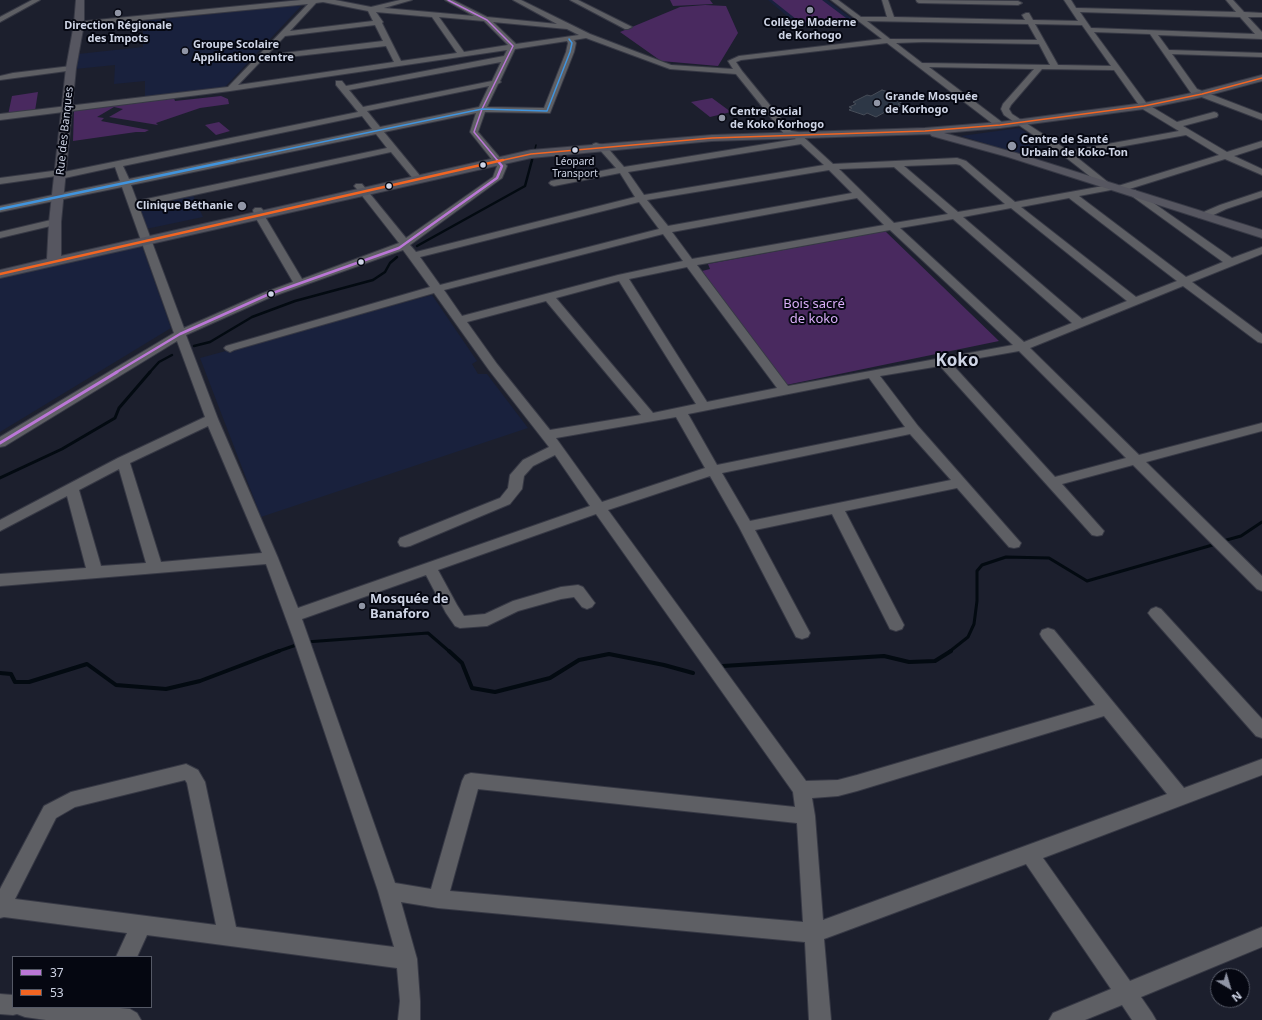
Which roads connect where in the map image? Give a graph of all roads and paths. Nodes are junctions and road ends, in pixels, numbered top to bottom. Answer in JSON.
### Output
{"nodes":[{"id":1,"x":80,"y":0,"type":"edge"},
{"id":2,"x":320,"y":0,"type":"edge"},
{"id":3,"x":409,"y":0,"type":"edge"},
{"id":4,"x":448,"y":0,"type":"edge"},
{"id":5,"x":516,"y":0,"type":"edge"},
{"id":6,"x":573,"y":0,"type":"edge"},
{"id":7,"x":834,"y":0,"type":"edge"},
{"id":8,"x":885,"y":0,"type":"edge"},
{"id":9,"x":1067,"y":0,"type":"edge"},
{"id":10,"x":1229,"y":0,"type":"edge"},
{"id":11,"x":33,"y":1,"type":"edge"},
{"id":12,"x":968,"y":1,"type":"edge"},
{"id":13,"x":1017,"y":2,"type":"edge"},
{"id":14,"x":921,"y":8,"type":"edge"},
{"id":15,"x":372,"y":9,"type":"junction"},
{"id":16,"x":1075,"y":10,"type":"junction"},
{"id":17,"x":434,"y":15,"type":"junction"},
{"id":18,"x":1242,"y":15,"type":"junction"},
{"id":19,"x":1262,"y":15,"type":"edge"},
{"id":20,"x":860,"y":19,"type":"junction"},
{"id":21,"x":891,"y":19,"type":"junction"},
{"id":22,"x":0,"y":20,"type":"edge"},
{"id":23,"x":487,"y":20,"type":"junction"},
{"id":24,"x":1030,"y":21,"type":"junction"},
{"id":25,"x":379,"y":22,"type":"junction"},
{"id":26,"x":1085,"y":23,"type":"junction"},
{"id":27,"x":79,"y":24,"type":"junction"},
{"id":28,"x":571,"y":27,"type":"junction"},
{"id":29,"x":628,"y":27,"type":"dead end"},
{"id":30,"x":1090,"y":30,"type":"junction"},
{"id":31,"x":1153,"y":33,"type":"junction"},
{"id":32,"x":283,"y":34,"type":"junction"},
{"id":33,"x":587,"y":36,"type":"junction"},
{"id":34,"x":1262,"y":36,"type":"edge"},
{"id":35,"x":569,"y":39,"type":"junction"},
{"id":36,"x":888,"y":41,"type":"junction"},
{"id":37,"x":1042,"y":42,"type":"junction"},
{"id":38,"x":388,"y":43,"type":"junction"},
{"id":39,"x":513,"y":46,"type":"junction"},
{"id":40,"x":1168,"y":52,"type":"junction"},
{"id":41,"x":462,"y":54,"type":"junction"},
{"id":42,"x":1262,"y":55,"type":"edge"},
{"id":43,"x":260,"y":58,"type":"junction"},
{"id":44,"x":508,"y":58,"type":"junction"},
{"id":45,"x":398,"y":63,"type":"junction"},
{"id":46,"x":920,"y":65,"type":"junction"},
{"id":47,"x":1040,"y":67,"type":"junction"},
{"id":48,"x":1055,"y":67,"type":"junction"},
{"id":49,"x":71,"y":68,"type":"junction"},
{"id":50,"x":1115,"y":68,"type":"junction"},
{"id":51,"x":738,"y":72,"type":"junction"},
{"id":52,"x":331,"y":74,"type":"junction"},
{"id":53,"x":1262,"y":74,"type":"edge"},
{"id":54,"x":0,"y":78,"type":"edge"},
{"id":55,"x":1262,"y":78,"type":"edge"},
{"id":56,"x":496,"y":82,"type":"junction"},
{"id":57,"x":230,"y":89,"type":"junction"},
{"id":58,"x":344,"y":89,"type":"junction"},
{"id":59,"x":1198,"y":92,"type":"junction"},
{"id":60,"x":1142,"y":104,"type":"junction"},
{"id":61,"x":68,"y":108,"type":"junction"},
{"id":62,"x":482,"y":109,"type":"junction"},
{"id":63,"x":362,"y":111,"type":"junction"},
{"id":64,"x":1214,"y":115,"type":"dead end"},
{"id":65,"x":0,"y":117,"type":"edge"},
{"id":66,"x":1262,"y":117,"type":"edge"},
{"id":67,"x":1017,"y":121,"type":"junction"},
{"id":68,"x":998,"y":123,"type":"junction"},
{"id":69,"x":1177,"y":125,"type":"junction"},
{"id":70,"x":920,"y":130,"type":"junction"},
{"id":71,"x":378,"y":131,"type":"junction"},
{"id":72,"x":1188,"y":132,"type":"junction"},
{"id":73,"x":795,"y":136,"type":"junction"},
{"id":74,"x":327,"y":142,"type":"junction"},
{"id":75,"x":1262,"y":144,"type":"edge"},
{"id":76,"x":600,"y":147,"type":"junction"},
{"id":77,"x":393,"y":149,"type":"junction"},
{"id":78,"x":279,"y":152,"type":"junction"},
{"id":79,"x":537,"y":152,"type":"junction"},
{"id":80,"x":1067,"y":154,"type":"junction"},
{"id":81,"x":1227,"y":156,"type":"junction"},
{"id":82,"x":496,"y":159,"type":"junction"},
{"id":83,"x":229,"y":162,"type":"junction"},
{"id":84,"x":896,"y":163,"type":"junction"},
{"id":85,"x":118,"y":164,"type":"junction"},
{"id":86,"x":831,"y":166,"type":"junction"},
{"id":87,"x":622,"y":170,"type":"junction"},
{"id":88,"x":1262,"y":172,"type":"edge"},
{"id":89,"x":179,"y":173,"type":"junction"},
{"id":90,"x":60,"y":174,"type":"junction"},
{"id":91,"x":415,"y":177,"type":"junction"},
{"id":92,"x":0,"y":181,"type":"edge"},
{"id":93,"x":554,"y":183,"type":"dead end"},
{"id":94,"x":126,"y":184,"type":"junction"},
{"id":95,"x":1112,"y":186,"type":"junction"},
{"id":96,"x":361,"y":189,"type":"junction"},
{"id":97,"x":1132,"y":192,"type":"junction"},
{"id":98,"x":1262,"y":194,"type":"edge"},
{"id":99,"x":860,"y":195,"type":"junction"},
{"id":100,"x":1071,"y":195,"type":"junction"},
{"id":101,"x":57,"y":198,"type":"junction"},
{"id":102,"x":641,"y":198,"type":"junction"},
{"id":103,"x":134,"y":205,"type":"junction"},
{"id":104,"x":1013,"y":205,"type":"junction"},
{"id":105,"x":0,"y":209,"type":"edge"},
{"id":106,"x":258,"y":213,"type":"junction"},
{"id":107,"x":957,"y":215,"type":"junction"},
{"id":108,"x":1203,"y":216,"type":"junction"},
{"id":109,"x":54,"y":222,"type":"junction"},
{"id":110,"x":892,"y":227,"type":"junction"},
{"id":111,"x":665,"y":230,"type":"junction"},
{"id":112,"x":1262,"y":234,"type":"edge"},
{"id":113,"x":0,"y":235,"type":"edge"},
{"id":114,"x":146,"y":238,"type":"junction"},
{"id":115,"x":408,"y":250,"type":"junction"},
{"id":116,"x":1262,"y":250,"type":"edge"},
{"id":117,"x":54,"y":259,"type":"junction"},
{"id":118,"x":1232,"y":262,"type":"junction"},
{"id":119,"x":690,"y":263,"type":"junction"},
{"id":120,"x":0,"y":268,"type":"edge"},
{"id":121,"x":0,"y":274,"type":"edge"},
{"id":122,"x":622,"y":277,"type":"junction"},
{"id":123,"x":1184,"y":282,"type":"junction"},
{"id":124,"x":298,"y":284,"type":"junction"},
{"id":125,"x":436,"y":289,"type":"junction"},
{"id":126,"x":548,"y":296,"type":"junction"},
{"id":127,"x":1135,"y":302,"type":"junction"},
{"id":128,"x":460,"y":320,"type":"junction"},
{"id":129,"x":1081,"y":324,"type":"junction"},
{"id":130,"x":180,"y":334,"type":"junction"},
{"id":131,"x":1262,"y":340,"type":"edge"},
{"id":132,"x":1022,"y":347,"type":"junction"},
{"id":133,"x":230,"y":348,"type":"dead end"},
{"id":134,"x":943,"y":362,"type":"junction"},
{"id":135,"x":872,"y":374,"type":"junction"},
{"id":136,"x":785,"y":390,"type":"junction"},
{"id":137,"x":704,"y":407,"type":"junction"},
{"id":138,"x":680,"y":412,"type":"junction"},
{"id":139,"x":650,"y":418,"type":"junction"},
{"id":140,"x":212,"y":419,"type":"junction"},
{"id":141,"x":1262,"y":427,"type":"edge"},
{"id":142,"x":913,"y":429,"type":"junction"},
{"id":143,"x":547,"y":436,"type":"junction"},
{"id":144,"x":0,"y":443,"type":"edge"},
{"id":145,"x":557,"y":449,"type":"junction"},
{"id":146,"x":1137,"y":460,"type":"junction"},
{"id":147,"x":123,"y":461,"type":"junction"},
{"id":148,"x":713,"y":470,"type":"junction"},
{"id":149,"x":1054,"y":482,"type":"junction"},
{"id":150,"x":959,"y":483,"type":"junction"},
{"id":151,"x":72,"y":488,"type":"junction"},
{"id":152,"x":599,"y":508,"type":"junction"},
{"id":153,"x":836,"y":508,"type":"junction"},
{"id":154,"x":0,"y":526,"type":"edge"},
{"id":155,"x":746,"y":527,"type":"junction"},
{"id":156,"x":1097,"y":531,"type":"dead end"},
{"id":157,"x":405,"y":542,"type":"dead end"},
{"id":158,"x":1014,"y":543,"type":"dead end"},
{"id":159,"x":271,"y":558,"type":"junction"},
{"id":160,"x":155,"y":567,"type":"junction"},
{"id":161,"x":429,"y":567,"type":"junction"},
{"id":162,"x":95,"y":572,"type":"junction"},
{"id":163,"x":0,"y":580,"type":"edge"},
{"id":164,"x":1262,"y":585,"type":"edge"},
{"id":165,"x":587,"y":603,"type":"dead end"},
{"id":166,"x":1156,"y":613,"type":"dead end"},
{"id":167,"x":292,"y":616,"type":"junction"},
{"id":168,"x":896,"y":625,"type":"dead end"},
{"id":169,"x":802,"y":633,"type":"dead end"},
{"id":170,"x":1048,"y":634,"type":"dead end"},
{"id":171,"x":1108,"y":708,"type":"junction"},
{"id":172,"x":1262,"y":732,"type":"edge"},
{"id":173,"x":1262,"y":767,"type":"edge"},
{"id":174,"x":801,"y":789,"type":"junction"},
{"id":175,"x":1180,"y":797,"type":"junction"},
{"id":176,"x":806,"y":816,"type":"junction"},
{"id":177,"x":1030,"y":854,"type":"junction"},
{"id":178,"x":388,"y":891,"type":"junction"},
{"id":179,"x":438,"y":899,"type":"junction"},
{"id":180,"x":0,"y":908,"type":"edge"},
{"id":181,"x":141,"y":926,"type":"junction"},
{"id":182,"x":814,"y":933,"type":"junction"},
{"id":183,"x":228,"y":936,"type":"junction"},
{"id":184,"x":1262,"y":937,"type":"edge"},
{"id":185,"x":126,"y":956,"type":"edge"},
{"id":186,"x":407,"y":959,"type":"junction"},
{"id":187,"x":1126,"y":992,"type":"junction"},
{"id":188,"x":0,"y":1004,"type":"edge"},
{"id":189,"x":12,"y":1006,"type":"edge"},
{"id":190,"x":33,"y":1008,"type":"edge"},
{"id":191,"x":98,"y":1015,"type":"edge"},
{"id":192,"x":130,"y":1020,"type":"edge"},
{"id":193,"x":408,"y":1020,"type":"edge"},
{"id":194,"x":820,"y":1020,"type":"edge"},
{"id":195,"x":1060,"y":1020,"type":"edge"},
{"id":196,"x":1144,"y":1020,"type":"edge"}],
"edges":[{"from":1,"to":27,"type":"main road","name":"Rue des Banques"},
{"from":2,"to":15,"type":"street"},
{"from":2,"to":27,"type":"street"},
{"from":2,"to":32,"type":"street"},
{"from":3,"to":15,"type":"street"},
{"from":4,"to":23,"type":"street"},
{"from":5,"to":28,"type":"street"},
{"from":6,"to":29,"type":"street"},
{"from":7,"to":20,"type":"street"},
{"from":8,"to":21,"type":"street"},
{"from":9,"to":16,"type":"street"},
{"from":10,"to":18,"type":"street"},
{"from":11,"to":22,"type":"street"},
{"from":12,"to":13,"type":"street"},
{"from":12,"to":14,"type":"street"},
{"from":13,"to":24,"type":"street"},
{"from":14,"to":21,"type":"street"},
{"from":14,"to":24,"type":"street"},
{"from":15,"to":17,"type":"street"},
{"from":15,"to":25,"type":"street"},
{"from":16,"to":18,"type":"street"},
{"from":16,"to":26,"type":"street"},
{"from":17,"to":23,"type":"street"},
{"from":17,"to":41,"type":"street"},
{"from":18,"to":19,"type":"street"},
{"from":18,"to":34,"type":"street"},
{"from":20,"to":21,"type":"street"},
{"from":20,"to":36,"type":"street"},
{"from":23,"to":28,"type":"street"},
{"from":23,"to":39,"type":"street"},
{"from":24,"to":26,"type":"street"},
{"from":24,"to":37,"type":"street"},
{"from":25,"to":32,"type":"street"},
{"from":25,"to":38,"type":"street"},
{"from":26,"to":30,"type":"street"},
{"from":27,"to":49,"type":"main road","name":"Rue des Banques"},
{"from":28,"to":33,"type":"street"},
{"from":30,"to":31,"type":"street"},
{"from":30,"to":50,"type":"street"},
{"from":31,"to":34,"type":"street"},
{"from":31,"to":40,"type":"street"},
{"from":32,"to":43,"type":"street"},
{"from":33,"to":35,"type":"street"},
{"from":33,"to":51,"type":"street"},
{"from":35,"to":39,"type":"street"},
{"from":35,"to":62,"type":"street"},
{"from":36,"to":37,"type":"street"},
{"from":36,"to":46,"type":"street"},
{"from":36,"to":51,"type":"street"},
{"from":37,"to":48,"type":"street"},
{"from":38,"to":43,"type":"street"},
{"from":38,"to":45,"type":"street"},
{"from":39,"to":41,"type":"street"},
{"from":39,"to":44,"type":"street"},
{"from":40,"to":42,"type":"street"},
{"from":40,"to":59,"type":"street"},
{"from":41,"to":45,"type":"street"},
{"from":43,"to":57,"type":"street"},
{"from":44,"to":56,"type":"street"},
{"from":44,"to":58,"type":"street"},
{"from":45,"to":52,"type":"street"},
{"from":46,"to":47,"type":"street"},
{"from":46,"to":68,"type":"street"},
{"from":47,"to":48,"type":"street"},
{"from":47,"to":67,"type":"street"},
{"from":48,"to":50,"type":"street"},
{"from":49,"to":54,"type":"street"},
{"from":49,"to":61,"type":"main road","name":"Rue des Banques"},
{"from":50,"to":60,"type":"street"},
{"from":51,"to":73,"type":"street"},
{"from":52,"to":57,"type":"street"},
{"from":52,"to":58,"type":"street"},
{"from":53,"to":59,"type":"main road"},
{"from":55,"to":59,"type":"main road"},
{"from":56,"to":62,"type":"street"},
{"from":56,"to":63,"type":"street"},
{"from":57,"to":61,"type":"street"},
{"from":58,"to":63,"type":"street"},
{"from":59,"to":60,"type":"main road"},
{"from":59,"to":66,"type":"street"},
{"from":60,"to":67,"type":"main road"},
{"from":60,"to":69,"type":"street"},
{"from":61,"to":65,"type":"street"},
{"from":61,"to":90,"type":"main road","name":"Rue des Banques"},
{"from":62,"to":71,"type":"street"},
{"from":62,"to":82,"type":"street"},
{"from":63,"to":71,"type":"street"},
{"from":63,"to":74,"type":"street"},
{"from":64,"to":69,"type":"street"},
{"from":67,"to":68,"type":"main road"},
{"from":67,"to":80,"type":"street"},
{"from":68,"to":70,"type":"main road"},
{"from":69,"to":72,"type":"street"},
{"from":70,"to":73,"type":"main road"},
{"from":70,"to":95,"type":"main road"},
{"from":71,"to":74,"type":"street"},
{"from":71,"to":77,"type":"street"},
{"from":72,"to":80,"type":"street"},
{"from":72,"to":81,"type":"street"},
{"from":73,"to":76,"type":"main road"},
{"from":73,"to":86,"type":"street"},
{"from":73,"to":87,"type":"street"},
{"from":74,"to":77,"type":"street"},
{"from":74,"to":78,"type":"street"},
{"from":74,"to":78,"type":"street"},
{"from":74,"to":78,"type":"street"},
{"from":75,"to":81,"type":"street"},
{"from":76,"to":79,"type":"main road"},
{"from":76,"to":87,"type":"street"},
{"from":77,"to":91,"type":"street"},
{"from":78,"to":83,"type":"street"},
{"from":78,"to":83,"type":"street"},
{"from":78,"to":83,"type":"street"},
{"from":79,"to":82,"type":"main road"},
{"from":79,"to":82,"type":"main road"},
{"from":80,"to":95,"type":"street"},
{"from":81,"to":88,"type":"street"},
{"from":81,"to":95,"type":"street"},
{"from":82,"to":91,"type":"main road"},
{"from":82,"to":115,"type":"street"},
{"from":83,"to":89,"type":"street"},
{"from":83,"to":89,"type":"street"},
{"from":83,"to":89,"type":"street"},
{"from":84,"to":86,"type":"street"},
{"from":84,"to":104,"type":"street"},
{"from":84,"to":107,"type":"street"},
{"from":85,"to":89,"type":"street"},
{"from":85,"to":90,"type":"street"},
{"from":85,"to":94,"type":"street"},
{"from":86,"to":99,"type":"street"},
{"from":86,"to":102,"type":"street"},
{"from":87,"to":93,"type":"street"},
{"from":87,"to":102,"type":"street"},
{"from":89,"to":94,"type":"street"},
{"from":89,"to":103,"type":"street"},
{"from":90,"to":92,"type":"street"},
{"from":90,"to":101,"type":"main road","name":"Rue des Banques"},
{"from":91,"to":96,"type":"main road"},
{"from":94,"to":101,"type":"street"},
{"from":94,"to":103,"type":"street"},
{"from":95,"to":97,"type":"main road"},
{"from":95,"to":100,"type":"street"},
{"from":96,"to":106,"type":"main road"},
{"from":96,"to":115,"type":"street"},
{"from":97,"to":108,"type":"main road"},
{"from":97,"to":118,"type":"street"},
{"from":98,"to":108,"type":"street"},
{"from":99,"to":110,"type":"street"},
{"from":99,"to":111,"type":"street"},
{"from":100,"to":104,"type":"street"},
{"from":100,"to":123,"type":"street"},
{"from":101,"to":105,"type":"street"},
{"from":101,"to":109,"type":"main road","name":"Rue des Banques"},
{"from":102,"to":111,"type":"street"},
{"from":102,"to":115,"type":"street"},
{"from":103,"to":114,"type":"street"},
{"from":104,"to":107,"type":"street"},
{"from":104,"to":127,"type":"street"},
{"from":106,"to":114,"type":"main road"},
{"from":106,"to":124,"type":"street"},
{"from":107,"to":110,"type":"street"},
{"from":107,"to":129,"type":"street"},
{"from":108,"to":112,"type":"main road"},
{"from":109,"to":113,"type":"street"},
{"from":109,"to":117,"type":"main road","name":"Rue des Banques"},
{"from":110,"to":119,"type":"street"},
{"from":110,"to":132,"type":"street"},
{"from":111,"to":119,"type":"street"},
{"from":111,"to":125,"type":"street"},
{"from":114,"to":117,"type":"main road"},
{"from":114,"to":130,"type":"street"},
{"from":115,"to":124,"type":"street"},
{"from":115,"to":125,"type":"street"},
{"from":116,"to":118,"type":"street"},
{"from":117,"to":120,"type":"main road"},
{"from":117,"to":121,"type":"main road"},
{"from":118,"to":123,"type":"street"},
{"from":119,"to":122,"type":"street"},
{"from":119,"to":136,"type":"street"},
{"from":122,"to":126,"type":"street"},
{"from":122,"to":137,"type":"street"},
{"from":123,"to":127,"type":"street"},
{"from":123,"to":131,"type":"street"},
{"from":124,"to":130,"type":"street"},
{"from":125,"to":128,"type":"street"},
{"from":125,"to":133,"type":"street"},
{"from":126,"to":128,"type":"street"},
{"from":126,"to":139,"type":"street"},
{"from":127,"to":129,"type":"street"},
{"from":128,"to":143,"type":"street"},
{"from":129,"to":132,"type":"street"},
{"from":130,"to":140,"type":"street"},
{"from":130,"to":144,"type":"street"},
{"from":132,"to":134,"type":"street"},
{"from":132,"to":146,"type":"street"},
{"from":134,"to":135,"type":"street"},
{"from":134,"to":149,"type":"street"},
{"from":135,"to":136,"type":"street"},
{"from":135,"to":142,"type":"street"},
{"from":136,"to":137,"type":"street"},
{"from":137,"to":138,"type":"street"},
{"from":138,"to":139,"type":"street"},
{"from":138,"to":148,"type":"street"},
{"from":139,"to":143,"type":"street"},
{"from":140,"to":147,"type":"street"},
{"from":140,"to":159,"type":"street"},
{"from":141,"to":146,"type":"street"},
{"from":142,"to":148,"type":"street"},
{"from":142,"to":150,"type":"street"},
{"from":143,"to":145,"type":"street"},
{"from":145,"to":152,"type":"street"},
{"from":145,"to":157,"type":"street"},
{"from":146,"to":149,"type":"street"},
{"from":146,"to":164,"type":"street"},
{"from":147,"to":151,"type":"street"},
{"from":147,"to":160,"type":"street"},
{"from":148,"to":152,"type":"street"},
{"from":148,"to":155,"type":"street"},
{"from":149,"to":156,"type":"street"},
{"from":150,"to":153,"type":"street"},
{"from":150,"to":158,"type":"street"},
{"from":151,"to":154,"type":"street"},
{"from":151,"to":162,"type":"street"},
{"from":152,"to":161,"type":"street"},
{"from":152,"to":174,"type":"street"},
{"from":153,"to":155,"type":"street"},
{"from":153,"to":168,"type":"street"},
{"from":155,"to":169,"type":"street"},
{"from":159,"to":160,"type":"street"},
{"from":159,"to":167,"type":"street"},
{"from":160,"to":162,"type":"street"},
{"from":161,"to":165,"type":"street"},
{"from":161,"to":167,"type":"street"},
{"from":162,"to":163,"type":"street"},
{"from":166,"to":172,"type":"street"},
{"from":167,"to":178,"type":"street"},
{"from":170,"to":171,"type":"street"},
{"from":171,"to":174,"type":"street"},
{"from":171,"to":175,"type":"street"},
{"from":173,"to":175,"type":"street"},
{"from":174,"to":176,"type":"street"},
{"from":175,"to":177,"type":"street"},
{"from":176,"to":179,"type":"street"},
{"from":176,"to":182,"type":"street"},
{"from":177,"to":182,"type":"street"},
{"from":177,"to":187,"type":"street"},
{"from":178,"to":179,"type":"street"},
{"from":178,"to":186,"type":"street"},
{"from":179,"to":182,"type":"street"},
{"from":180,"to":181,"type":"street"},
{"from":180,"to":183,"type":"street"},
{"from":181,"to":183,"type":"street"},
{"from":181,"to":185,"type":"street"},
{"from":182,"to":194,"type":"street"},
{"from":183,"to":186,"type":"street"},
{"from":184,"to":187,"type":"street"},
{"from":186,"to":193,"type":"street"},
{"from":187,"to":195,"type":"street"},
{"from":187,"to":196,"type":"street"},
{"from":188,"to":189,"type":"street"},
{"from":190,"to":191,"type":"street"},
{"from":191,"to":192,"type":"street"}]}
